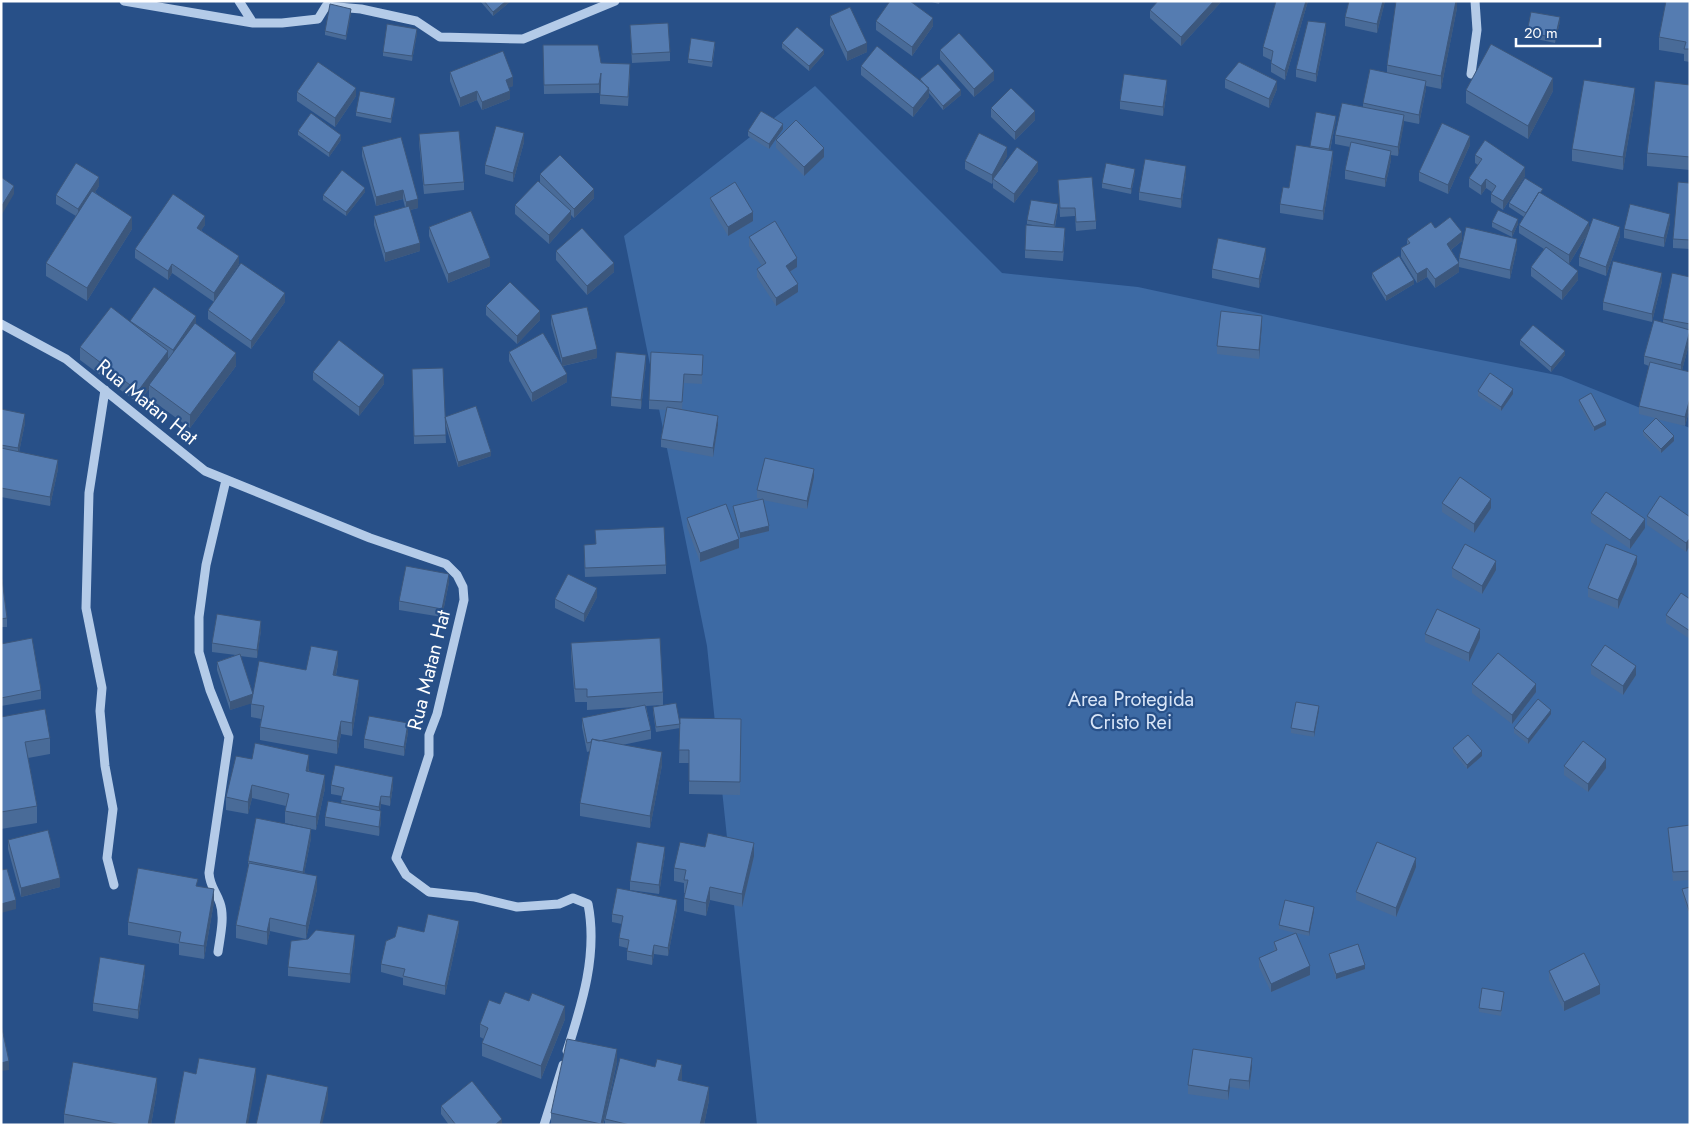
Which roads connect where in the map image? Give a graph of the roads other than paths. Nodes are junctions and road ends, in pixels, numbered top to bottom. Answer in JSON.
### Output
{"nodes":[{"id":1,"x":124,"y":1,"type":"edge"},
{"id":2,"x":239,"y":1,"type":"edge"},
{"id":3,"x":615,"y":1,"type":"edge"},
{"id":4,"x":1475,"y":1,"type":"edge"},
{"id":5,"x":253,"y":23,"type":"junction"},
{"id":6,"x":1471,"y":74,"type":"dead end"},
{"id":7,"x":1,"y":324,"type":"edge"},
{"id":8,"x":105,"y":390,"type":"junction"},
{"id":9,"x":226,"y":480,"type":"junction"},
{"id":10,"x":114,"y":885,"type":"dead end"},
{"id":11,"x":218,"y":952,"type":"dead end"},
{"id":12,"x":544,"y":1125,"type":"edge"}],
"edges":[{"from":1,"to":5,"type":"street"},
{"from":2,"to":5,"type":"street"},
{"from":3,"to":5,"type":"street"},
{"from":4,"to":6,"type":"street"},
{"from":7,"to":8,"type":"street","name":"Rua Matan Hat"},
{"from":8,"to":9,"type":"street","name":"Rua Matan Hat"},
{"from":8,"to":10,"type":"street"},
{"from":9,"to":11,"type":"street"},
{"from":9,"to":12,"type":"street","name":"Rua Matan Hat"}]}
